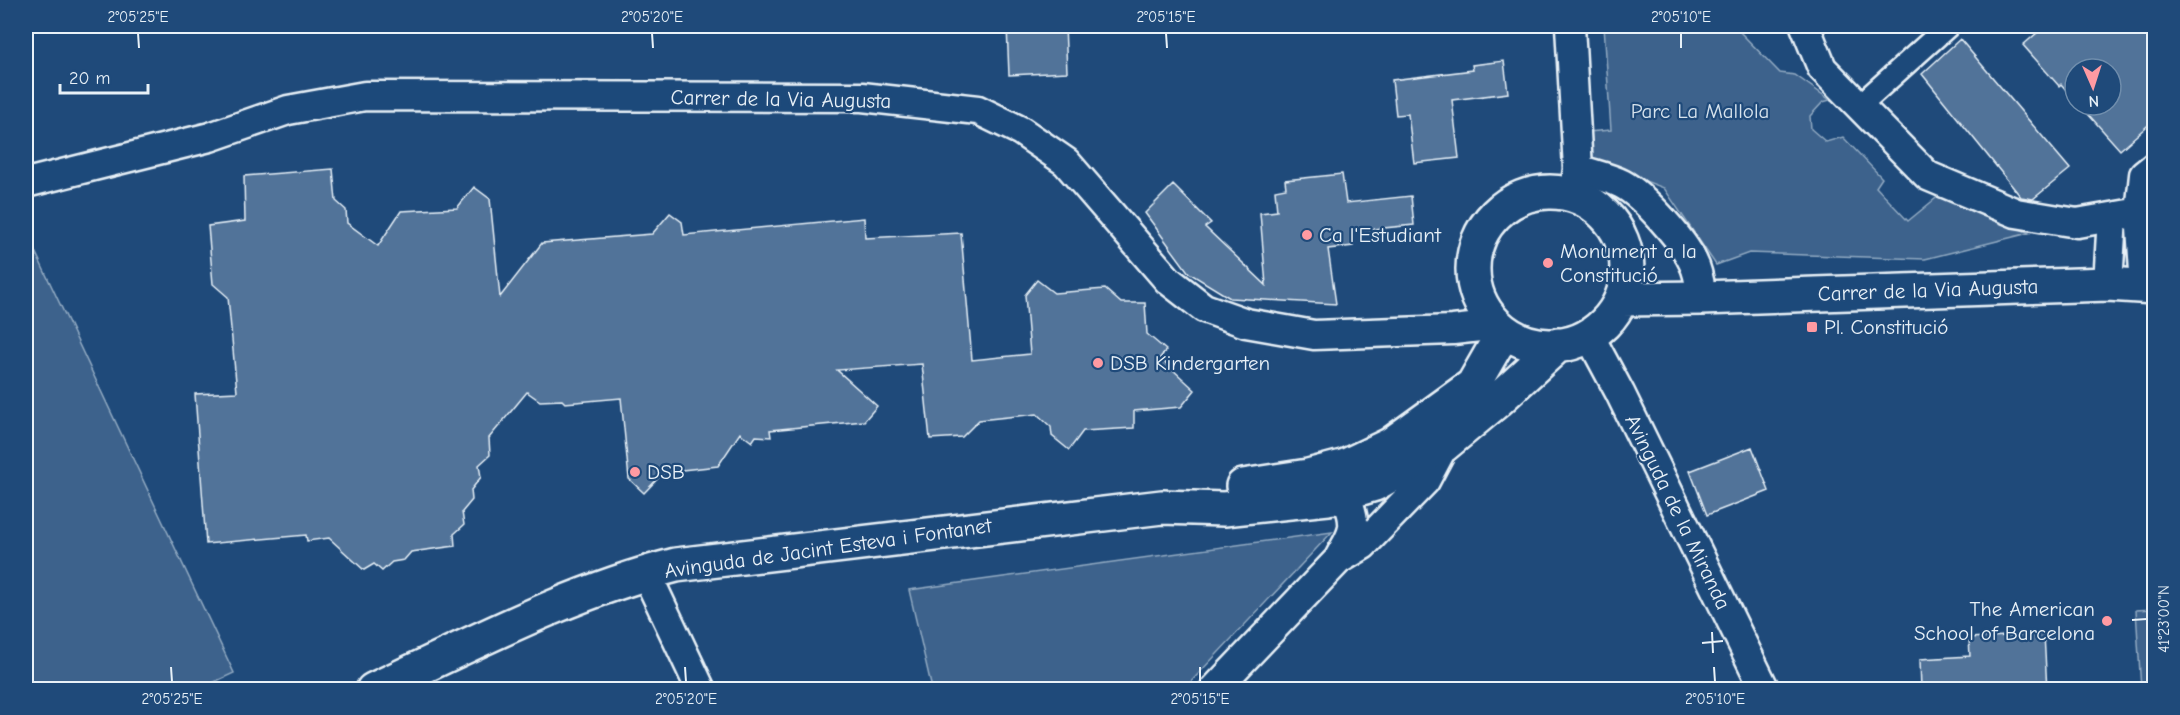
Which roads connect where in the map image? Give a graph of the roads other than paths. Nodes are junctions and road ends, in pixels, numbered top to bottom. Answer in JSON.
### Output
{"nodes":[{"id":1,"x":1570,"y":26,"type":"edge"},
{"id":2,"x":1804,"y":26,"type":"edge"},
{"id":3,"x":1948,"y":26,"type":"edge"},
{"id":4,"x":1859,"y":106,"type":"junction"},
{"id":5,"x":2154,"y":167,"type":"edge"},
{"id":6,"x":1576,"y":182,"type":"junction"},
{"id":7,"x":26,"y":183,"type":"edge"},
{"id":8,"x":2136,"y":216,"type":"edge"},
{"id":9,"x":2108,"y":284,"type":"junction"},
{"id":10,"x":2150,"y":287,"type":"edge"},
{"id":11,"x":1702,"y":298,"type":"junction"},
{"id":12,"x":1622,"y":299,"type":"junction"},
{"id":13,"x":1503,"y":329,"type":"junction"},
{"id":14,"x":1590,"y":335,"type":"junction"},
{"id":15,"x":1558,"y":345,"type":"junction"},
{"id":16,"x":1444,"y":445,"type":"junction"},
{"id":17,"x":1328,"y":498,"type":"junction"},
{"id":18,"x":1162,"y":507,"type":"junction"},
{"id":19,"x":1338,"y":560,"type":"junction"},
{"id":20,"x":646,"y":573,"type":"junction"},
{"id":21,"x":373,"y":690,"type":"edge"},
{"id":22,"x":701,"y":690,"type":"edge"},
{"id":23,"x":1214,"y":690,"type":"edge"},
{"id":24,"x":1765,"y":690,"type":"edge"}],
"edges":[{"from":1,"to":6,"type":"street"},
{"from":2,"to":4,"type":"street"},
{"from":3,"to":4,"type":"street"},
{"from":4,"to":8,"type":"street"},
{"from":5,"to":8,"type":"street"},
{"from":6,"to":11,"type":"street"},
{"from":6,"to":12,"type":"street"},
{"from":6,"to":13,"type":"street"},
{"from":7,"to":13,"type":"street","name":"Carrer de la Via Augusta"},
{"from":8,"to":9,"type":"street"},
{"from":8,"to":10,"type":"street"},
{"from":9,"to":10,"type":"street","name":"Carrer de la Via Augusta"},
{"from":9,"to":11,"type":"street","name":"Carrer de la Via Augusta"},
{"from":11,"to":12,"type":"street","name":"Carrer de la Via Augusta"},
{"from":12,"to":14,"type":"street"},
{"from":13,"to":15,"type":"street"},
{"from":13,"to":18,"type":"street","name":"Avinguda de Jacint Esteva i Fontanet"},
{"from":14,"to":15,"type":"street"},
{"from":14,"to":24,"type":"street","name":"Avinguda de la Miranda"},
{"from":15,"to":16,"type":"street","name":"Avinguda de Jacint Esteva i Fontanet"},
{"from":16,"to":17,"type":"street","name":"Avinguda de Jacint Esteva i Fontanet"},
{"from":16,"to":19,"type":"street"},
{"from":17,"to":18,"type":"street","name":"Avinguda de Jacint Esteva i Fontanet"},
{"from":17,"to":19,"type":"street"},
{"from":18,"to":20,"type":"street","name":"Avinguda de Jacint Esteva i Fontanet"},
{"from":19,"to":23,"type":"street"},
{"from":20,"to":21,"type":"street","name":"Avinguda de Jacint Esteva i Fontanet"},
{"from":20,"to":22,"type":"street"}]}
